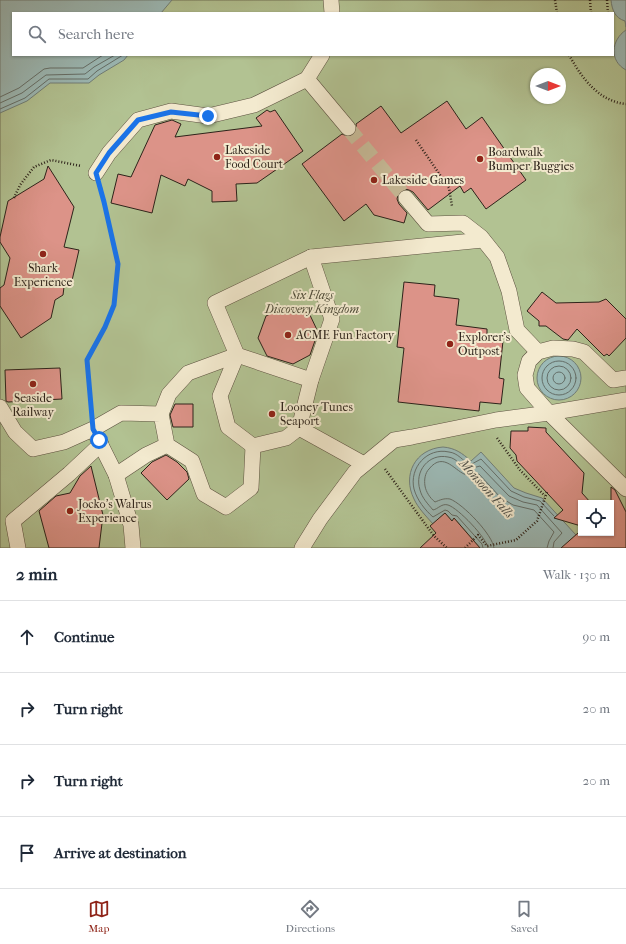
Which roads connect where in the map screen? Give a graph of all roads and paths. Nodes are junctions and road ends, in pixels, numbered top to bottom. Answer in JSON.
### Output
{"nodes":[{"id":1,"x":331,"y":0,"type":"edge"},
{"id":2,"x":555,"y":0,"type":"edge"},
{"id":3,"x":590,"y":0,"type":"edge"},
{"id":4,"x":607,"y":0,"type":"edge"},
{"id":5,"x":332,"y":12,"type":"edge"},
{"id":6,"x":557,"y":12,"type":"edge"},
{"id":7,"x":591,"y":12,"type":"edge"},
{"id":8,"x":608,"y":12,"type":"edge"},
{"id":9,"x":321,"y":56,"type":"edge"},
{"id":10,"x":570,"y":56,"type":"edge"},
{"id":11,"x":307,"y":79,"type":"junction"},
{"id":12,"x":626,"y":104,"type":"edge"},
{"id":13,"x":348,"y":128,"type":"tunnel mouth"},
{"id":14,"x":416,"y":140,"type":"dead end"},
{"id":15,"x":96,"y":173,"type":"junction"},
{"id":16,"x":14,"y":198,"type":"dead end"},
{"id":17,"x":406,"y":198,"type":"tunnel mouth"},
{"id":18,"x":455,"y":223,"type":"junction"},
{"id":19,"x":483,"y":240,"type":"junction"},
{"id":20,"x":311,"y":258,"type":"junction"},
{"id":21,"x":538,"y":352,"type":"junction"},
{"id":22,"x":237,"y":356,"type":"junction"},
{"id":23,"x":619,"y":379,"type":"edge"},
{"id":24,"x":311,"y":380,"type":"junction"},
{"id":25,"x":621,"y":400,"type":"edge"},
{"id":26,"x":0,"y":407,"type":"edge"},
{"id":27,"x":549,"y":413,"type":"junction"},
{"id":28,"x":161,"y":414,"type":"junction"},
{"id":29,"x":486,"y":422,"type":"junction"},
{"id":30,"x":299,"y":428,"type":"junction"},
{"id":31,"x":97,"y":436,"type":"junction"},
{"id":32,"x":167,"y":444,"type":"junction"},
{"id":33,"x":253,"y":446,"type":"junction"},
{"id":34,"x":369,"y":460,"type":"junction"},
{"id":35,"x":116,"y":475,"type":"junction"},
{"id":36,"x":626,"y":489,"type":"edge"},
{"id":37,"x":18,"y":548,"type":"edge"},
{"id":38,"x":132,"y":548,"type":"edge"},
{"id":39,"x":302,"y":548,"type":"edge"},
{"id":40,"x":447,"y":548,"type":"edge"},
{"id":41,"x":465,"y":548,"type":"edge"}],
"edges":[{"from":1,"to":5,"type":"street"},
{"from":2,"to":6,"type":"path"},
{"from":3,"to":7,"type":"path"},
{"from":4,"to":8,"type":"path"},
{"from":9,"to":11,"type":"street"},
{"from":10,"to":12,"type":"path"},
{"from":11,"to":13,"type":"street"},
{"from":11,"to":15,"type":"street"},
{"from":14,"to":18,"type":"path"},
{"from":15,"to":16,"type":"path"},
{"from":15,"to":31,"type":"path"},
{"from":17,"to":18,"type":"street"},
{"from":18,"to":19,"type":"street"},
{"from":19,"to":20,"type":"street"},
{"from":19,"to":21,"type":"street"},
{"from":20,"to":22,"type":"street"},
{"from":20,"to":24,"type":"street"},
{"from":21,"to":23,"type":"street"},
{"from":21,"to":27,"type":"street"},
{"from":22,"to":24,"type":"street"},
{"from":22,"to":28,"type":"street"},
{"from":22,"to":33,"type":"street"},
{"from":23,"to":25,"type":"street"},
{"from":24,"to":30,"type":"street"},
{"from":25,"to":27,"type":"street"},
{"from":26,"to":31,"type":"street"},
{"from":27,"to":29,"type":"street"},
{"from":27,"to":36,"type":"street"},
{"from":28,"to":31,"type":"street"},
{"from":28,"to":32,"type":"street"},
{"from":29,"to":34,"type":"street"},
{"from":29,"to":41,"type":"path"},
{"from":30,"to":33,"type":"street"},
{"from":30,"to":34,"type":"street"},
{"from":31,"to":35,"type":"street"},
{"from":31,"to":37,"type":"street"},
{"from":32,"to":33,"type":"street"},
{"from":32,"to":35,"type":"street"},
{"from":34,"to":39,"type":"street"},
{"from":34,"to":40,"type":"path"},
{"from":35,"to":38,"type":"street"}]}
